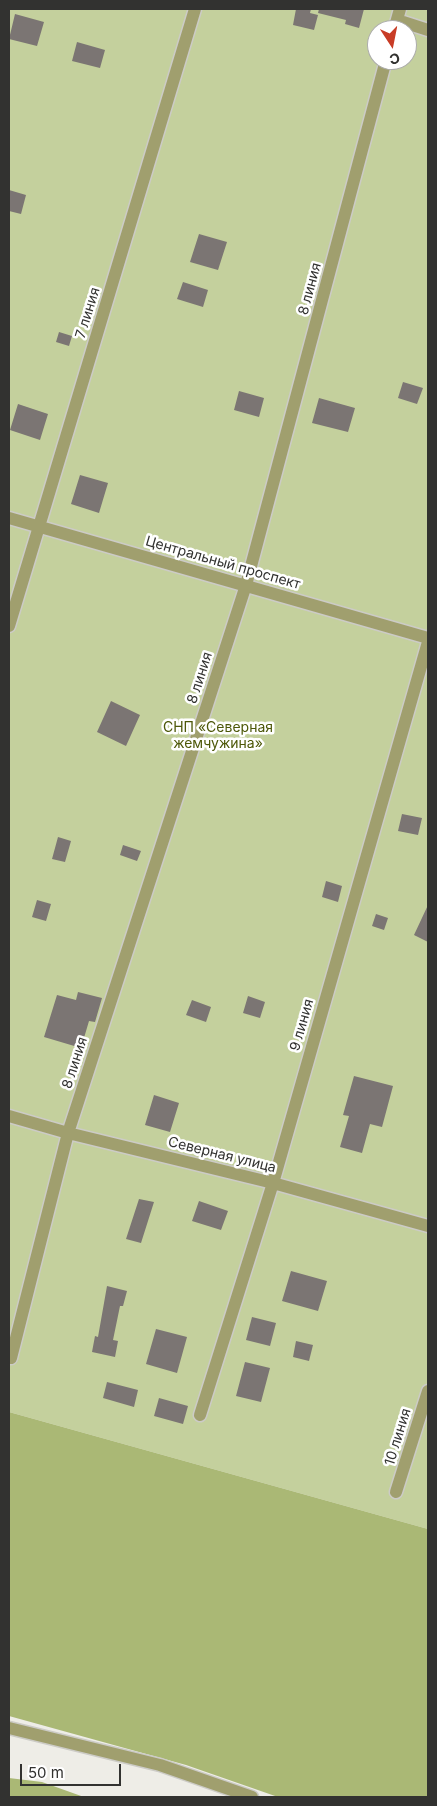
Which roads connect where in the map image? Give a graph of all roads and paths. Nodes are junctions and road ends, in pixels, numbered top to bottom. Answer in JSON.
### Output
{"nodes":[{"id":1,"x":196,"y":9,"type":"edge"},
{"id":2,"x":383,"y":70,"type":"edge"},
{"id":3,"x":9,"y":518,"type":"edge"},
{"id":4,"x":38,"y":526,"type":"junction"},
{"id":5,"x":246,"y":585,"type":"junction"},
{"id":6,"x":9,"y":626,"type":"edge"},
{"id":7,"x":428,"y":638,"type":"edge"},
{"id":8,"x":428,"y":642,"type":"edge"},
{"id":9,"x":9,"y":1116,"type":"edge"},
{"id":10,"x":68,"y":1133,"type":"junction"},
{"id":11,"x":273,"y":1183,"type":"junction"},
{"id":12,"x":428,"y":1226,"type":"edge"},
{"id":13,"x":11,"y":1358,"type":"dead end"},
{"id":14,"x":428,"y":1391,"type":"edge"},
{"id":15,"x":200,"y":1415,"type":"dead end"},
{"id":16,"x":396,"y":1492,"type":"dead end"},
{"id":17,"x":9,"y":1728,"type":"edge"},
{"id":18,"x":252,"y":1797,"type":"edge"}],
"edges":[{"from":1,"to":4,"type":"street","name":"7 линия"},
{"from":2,"to":5,"type":"street","name":"8 линия"},
{"from":3,"to":4,"type":"street","name":"Центральный проспект"},
{"from":4,"to":5,"type":"street","name":"Центральный проспект"},
{"from":4,"to":6,"type":"street","name":"7 линия"},
{"from":5,"to":7,"type":"street","name":"Центральный проспект"},
{"from":5,"to":10,"type":"street","name":"8 линия"},
{"from":8,"to":11,"type":"street","name":"9 линия"},
{"from":9,"to":10,"type":"street","name":"Северная улица"},
{"from":10,"to":11,"type":"street","name":"Северная улица"},
{"from":10,"to":13,"type":"street","name":"8 линия"},
{"from":11,"to":12,"type":"street","name":"Северная улица"},
{"from":11,"to":15,"type":"street","name":"9 линия"},
{"from":14,"to":16,"type":"street","name":"10 линия"},
{"from":17,"to":18,"type":"street"}]}
